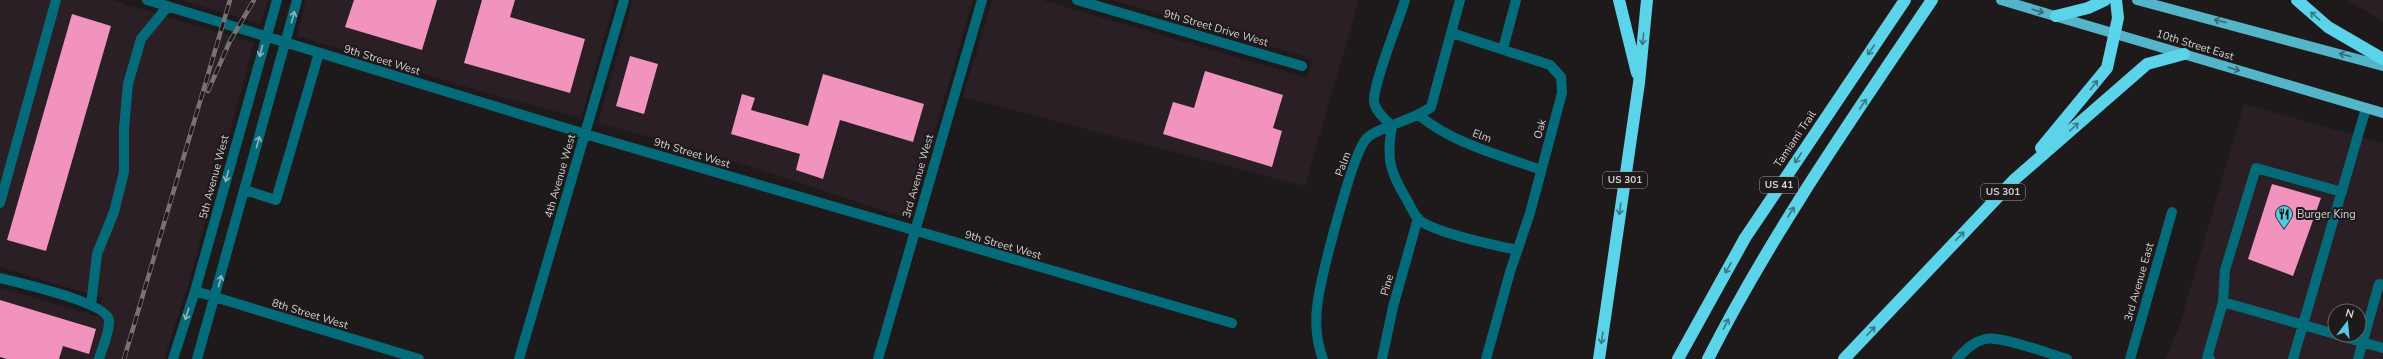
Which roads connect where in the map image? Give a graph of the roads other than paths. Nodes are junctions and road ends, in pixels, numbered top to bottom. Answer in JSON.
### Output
{"nodes":[{"id":1,"x":56,"y":0,"type":"edge"},
{"id":2,"x":147,"y":0,"type":"edge"},
{"id":3,"x":277,"y":0,"type":"edge"},
{"id":4,"x":297,"y":0,"type":"edge"},
{"id":5,"x":624,"y":0,"type":"edge"},
{"id":6,"x":982,"y":0,"type":"edge"},
{"id":7,"x":1077,"y":0,"type":"edge"},
{"id":8,"x":1405,"y":0,"type":"edge"},
{"id":9,"x":1460,"y":0,"type":"edge"},
{"id":10,"x":1516,"y":0,"type":"edge"},
{"id":11,"x":1619,"y":0,"type":"edge"},
{"id":12,"x":1647,"y":0,"type":"edge"},
{"id":13,"x":1905,"y":0,"type":"edge"},
{"id":14,"x":1932,"y":0,"type":"edge"},
{"id":15,"x":2001,"y":0,"type":"edge"},
{"id":16,"x":2105,"y":0,"type":"edge"},
{"id":17,"x":2116,"y":0,"type":"edge"},
{"id":18,"x":2137,"y":0,"type":"edge"},
{"id":19,"x":2297,"y":0,"type":"edge"},
{"id":20,"x":168,"y":6,"type":"junction"},
{"id":21,"x":2056,"y":16,"type":"junction"},
{"id":22,"x":1452,"y":33,"type":"junction"},
{"id":23,"x":2115,"y":33,"type":"junction"},
{"id":24,"x":265,"y":36,"type":"junction"},
{"id":25,"x":286,"y":43,"type":"junction"},
{"id":26,"x":1503,"y":49,"type":"junction"},
{"id":27,"x":320,"y":53,"type":"junction"},
{"id":28,"x":2184,"y":54,"type":"junction"},
{"id":29,"x":2383,"y":59,"type":"edge"},
{"id":30,"x":1302,"y":66,"type":"dead end"},
{"id":31,"x":2383,"y":66,"type":"edge"},
{"id":32,"x":1639,"y":83,"type":"junction"},
{"id":33,"x":2366,"y":108,"type":"junction"},
{"id":34,"x":2383,"y":113,"type":"edge"},
{"id":35,"x":1420,"y":116,"type":"junction"},
{"id":36,"x":1392,"y":126,"type":"junction"},
{"id":37,"x":586,"y":134,"type":"junction"},
{"id":38,"x":1541,"y":170,"type":"junction"},
{"id":39,"x":2015,"y":179,"type":"junction"},
{"id":40,"x":245,"y":190,"type":"junction"},
{"id":41,"x":2342,"y":192,"type":"junction"},
{"id":42,"x":0,"y":203,"type":"edge"},
{"id":43,"x":2172,"y":212,"type":"dead end"},
{"id":44,"x":1418,"y":218,"type":"junction"},
{"id":45,"x":914,"y":231,"type":"junction"},
{"id":46,"x":1517,"y":250,"type":"junction"},
{"id":47,"x":0,"y":278,"type":"edge"},
{"id":48,"x":2383,"y":285,"type":"edge"},
{"id":49,"x":195,"y":291,"type":"junction"},
{"id":50,"x":215,"y":298,"type":"junction"},
{"id":51,"x":2223,"y":302,"type":"junction"},
{"id":52,"x":91,"y":304,"type":"junction"},
{"id":53,"x":1232,"y":323,"type":"dead end"},
{"id":54,"x":2303,"y":325,"type":"junction"},
{"id":55,"x":2367,"y":325,"type":"edge"},
{"id":56,"x":2327,"y":332,"type":"edge"},
{"id":57,"x":2362,"y":343,"type":"edge"},
{"id":58,"x":2366,"y":343,"type":"edge"},
{"id":59,"x":2383,"y":348,"type":"edge"},
{"id":60,"x":881,"y":358,"type":"edge"},
{"id":61,"x":99,"y":359,"type":"edge"},
{"id":62,"x":173,"y":359,"type":"edge"},
{"id":63,"x":197,"y":359,"type":"edge"},
{"id":64,"x":419,"y":359,"type":"edge"},
{"id":65,"x":519,"y":359,"type":"edge"},
{"id":66,"x":1323,"y":359,"type":"edge"},
{"id":67,"x":1382,"y":359,"type":"edge"},
{"id":68,"x":1486,"y":359,"type":"edge"},
{"id":69,"x":1599,"y":359,"type":"edge"},
{"id":70,"x":1678,"y":359,"type":"edge"},
{"id":71,"x":1708,"y":359,"type":"edge"},
{"id":72,"x":1844,"y":359,"type":"edge"},
{"id":73,"x":1957,"y":359,"type":"edge"},
{"id":74,"x":2067,"y":359,"type":"edge"},
{"id":75,"x":2130,"y":359,"type":"edge"},
{"id":76,"x":2210,"y":359,"type":"edge"},
{"id":77,"x":2293,"y":359,"type":"edge"},
{"id":78,"x":2358,"y":359,"type":"edge"}],
"edges":[{"from":1,"to":42,"type":"street"},
{"from":2,"to":20,"type":"street","name":"9th Street West"},
{"from":3,"to":24,"type":"street","name":"5th Avenue West"},
{"from":25,"to":4,"type":"street","one_way":true},
{"from":5,"to":37,"type":"street","name":"4th Avenue West"},
{"from":6,"to":45,"type":"street","name":"3rd Avenue West"},
{"from":7,"to":30,"type":"street","name":"9th Street Drive West"},
{"from":8,"to":36,"type":"street"},
{"from":9,"to":22,"type":"street"},
{"from":10,"to":26,"type":"street"},
{"from":11,"to":32,"type":"highway"},
{"from":12,"to":32,"type":"highway","number":"US 301","one_way":true},
{"from":13,"to":70,"type":"highway","name":"Tamiami Trail","number":"US 41","one_way":true},
{"from":71,"to":14,"type":"highway","number":"US 41","one_way":true},
{"from":15,"to":21,"type":"main road","name":"10th Street East","one_way":true},
{"from":16,"to":21,"type":"highway"},
{"from":17,"to":23,"type":"highway"},
{"from":31,"to":18,"type":"main road","one_way":true},
{"from":29,"to":19,"type":"highway","one_way":true},
{"from":20,"to":24,"type":"street","name":"9th Street West"},
{"from":20,"to":52,"type":"street"},
{"from":21,"to":23,"type":"main road","name":"10th Street East"},
{"from":22,"to":26,"type":"street","name":"Oak"},
{"from":22,"to":35,"type":"street"},
{"from":23,"to":28,"type":"main road","name":"10th Street East"},
{"from":39,"to":23,"type":"highway","one_way":true},
{"from":24,"to":25,"type":"street","name":"9th Street West"},
{"from":24,"to":49,"type":"street","name":"5th Avenue West","one_way":true},
{"from":25,"to":27,"type":"street","name":"9th Street West"},
{"from":40,"to":25,"type":"street","one_way":true},
{"from":26,"to":38,"type":"street","name":"Oak"},
{"from":27,"to":37,"type":"street","name":"9th Street West"},
{"from":27,"to":40,"type":"street"},
{"from":28,"to":33,"type":"main road","name":"10th Street East","one_way":true},
{"from":39,"to":28,"type":"highway","number":"US 301","one_way":true},
{"from":32,"to":69,"type":"highway","number":"US 301","one_way":true},
{"from":33,"to":34,"type":"main road","name":"10th Street East"},
{"from":33,"to":41,"type":"street"},
{"from":35,"to":36,"type":"street","name":"Palm"},
{"from":35,"to":38,"type":"street","name":"Elm"},
{"from":36,"to":44,"type":"street"},
{"from":36,"to":66,"type":"street","name":"Palm"},
{"from":37,"to":45,"type":"street","name":"9th Street West"},
{"from":37,"to":65,"type":"street","name":"4th Avenue West"},
{"from":38,"to":46,"type":"street","name":"Oak"},
{"from":72,"to":39,"type":"highway","number":"US 301","one_way":true},
{"from":50,"to":40,"type":"street","one_way":true},
{"from":41,"to":51,"type":"street"},
{"from":41,"to":54,"type":"street"},
{"from":43,"to":75,"type":"street","name":"3rd Avenue East"},
{"from":44,"to":46,"type":"street"},
{"from":44,"to":67,"type":"street","name":"Pine"},
{"from":45,"to":53,"type":"street","name":"9th Street West"},
{"from":45,"to":60,"type":"street","name":"3rd Avenue West"},
{"from":46,"to":68,"type":"street","name":"Oak"},
{"from":47,"to":52,"type":"street"},
{"from":48,"to":55,"type":"street"},
{"from":49,"to":50,"type":"street","name":"8th Street West"},
{"from":49,"to":62,"type":"street","name":"5th Avenue West","one_way":true},
{"from":50,"to":63,"type":"street"},
{"from":50,"to":64,"type":"street","name":"8th Street West"},
{"from":51,"to":54,"type":"street"},
{"from":51,"to":76,"type":"street"},
{"from":52,"to":61,"type":"street"},
{"from":54,"to":56,"type":"street"},
{"from":54,"to":77,"type":"street"},
{"from":57,"to":78,"type":"street"},
{"from":58,"to":59,"type":"street"},
{"from":73,"to":74,"type":"street"}]}
